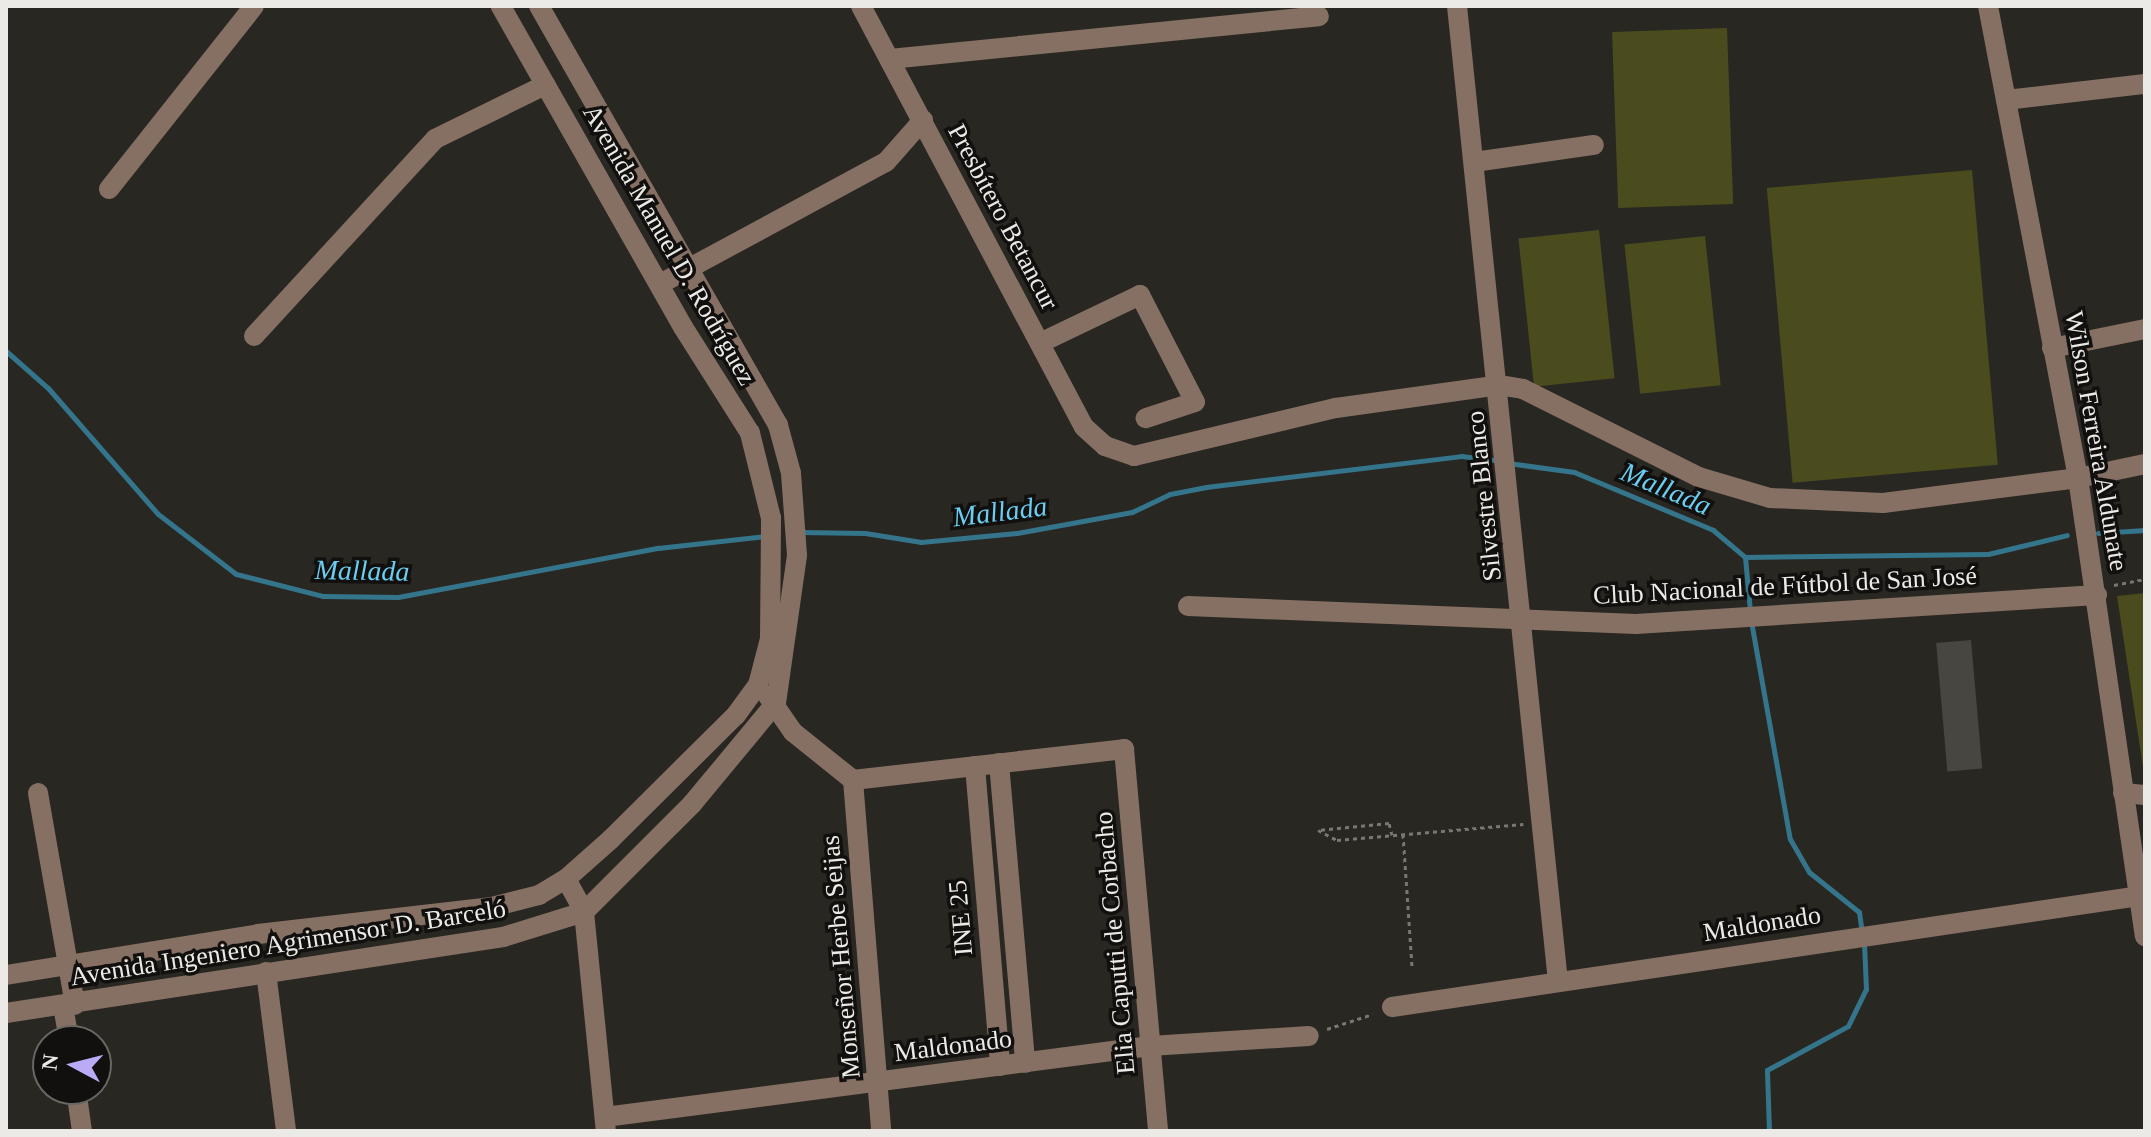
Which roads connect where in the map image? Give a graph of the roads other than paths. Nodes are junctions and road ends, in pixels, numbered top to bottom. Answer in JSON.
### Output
{"nodes":[{"id":1,"x":254,"y":6,"type":"edge"},
{"id":2,"x":501,"y":6,"type":"edge"},
{"id":3,"x":539,"y":6,"type":"edge"},
{"id":4,"x":861,"y":6,"type":"edge"},
{"id":5,"x":1457,"y":6,"type":"edge"},
{"id":6,"x":1988,"y":6,"type":"edge"},
{"id":7,"x":1319,"y":16,"type":"dead end"},
{"id":8,"x":890,"y":59,"type":"junction"},
{"id":9,"x":2145,"y":84,"type":"edge"},
{"id":10,"x":545,"y":85,"type":"junction"},
{"id":11,"x":2006,"y":100,"type":"junction"},
{"id":12,"x":923,"y":120,"type":"junction"},
{"id":13,"x":1594,"y":145,"type":"dead end"},
{"id":14,"x":1474,"y":162,"type":"junction"},
{"id":15,"x":109,"y":189,"type":"dead end"},
{"id":16,"x":689,"y":268,"type":"junction"},
{"id":17,"x":660,"y":284,"type":"junction"},
{"id":18,"x":2145,"y":329,"type":"edge"},
{"id":19,"x":254,"y":336,"type":"dead end"},
{"id":20,"x":1040,"y":343,"type":"junction"},
{"id":21,"x":2052,"y":348,"type":"junction"},
{"id":22,"x":1499,"y":385,"type":"junction"},
{"id":23,"x":1146,"y":418,"type":"dead end"},
{"id":24,"x":2145,"y":464,"type":"edge"},
{"id":25,"x":2078,"y":478,"type":"junction"},
{"id":26,"x":771,"y":518,"type":"joint"},
{"id":27,"x":2097,"y":595,"type":"junction"},
{"id":28,"x":1188,"y":606,"type":"dead end"},
{"id":29,"x":1523,"y":618,"type":"junction"},
{"id":30,"x":758,"y":685,"type":"junction"},
{"id":31,"x":776,"y":703,"type":"junction"},
{"id":32,"x":999,"y":763,"type":"junction"},
{"id":33,"x":975,"y":766,"type":"junction"},
{"id":34,"x":853,"y":780,"type":"junction"},
{"id":35,"x":38,"y":793,"type":"dead end"},
{"id":36,"x":2123,"y":793,"type":"junction"},
{"id":37,"x":2145,"y":795,"type":"edge"},
{"id":38,"x":566,"y":879,"type":"junction"},
{"id":39,"x":2139,"y":896,"type":"junction"},
{"id":40,"x":584,"y":912,"type":"junction"},
{"id":41,"x":2144,"y":928,"type":"edge"},
{"id":42,"x":2145,"y":936,"type":"edge"},
{"id":43,"x":68,"y":967,"type":"junction"},
{"id":44,"x":266,"y":972,"type":"junction"},
{"id":45,"x":6,"y":975,"type":"edge"},
{"id":46,"x":1558,"y":982,"type":"junction"},
{"id":47,"x":69,"y":1006,"type":"junction"},
{"id":48,"x":1392,"y":1007,"type":"road end"},
{"id":49,"x":6,"y":1013,"type":"edge"},
{"id":50,"x":69,"y":1025,"type":"edge"},
{"id":51,"x":1309,"y":1036,"type":"road end"},
{"id":52,"x":1150,"y":1046,"type":"junction"},
{"id":53,"x":1025,"y":1063,"type":"junction"},
{"id":54,"x":1000,"y":1066,"type":"junction"},
{"id":55,"x":877,"y":1082,"type":"junction"},
{"id":56,"x":78,"y":1105,"type":"edge"},
{"id":57,"x":606,"y":1124,"type":"edge"},
{"id":58,"x":82,"y":1131,"type":"edge"},
{"id":59,"x":286,"y":1131,"type":"edge"},
{"id":60,"x":881,"y":1131,"type":"edge"},
{"id":61,"x":1158,"y":1131,"type":"edge"}],
"edges":[{"from":1,"to":15,"type":"street"},
{"from":2,"to":10,"type":"street","name":"Avenida Manuel D. Rodríguez"},
{"from":3,"to":16,"type":"street","name":"Avenida Manuel D. Rodríguez"},
{"from":4,"to":8,"type":"street","name":"Presbítero Betancur"},
{"from":5,"to":14,"type":"street","name":"Silvestre Blanco"},
{"from":6,"to":11,"type":"street","name":"Wilson Ferreira Aldunate"},
{"from":7,"to":8,"type":"street"},
{"from":8,"to":12,"type":"street","name":"Presbítero Betancur"},
{"from":9,"to":11,"type":"street"},
{"from":10,"to":17,"type":"street","name":"Avenida Manuel D. Rodríguez"},
{"from":10,"to":19,"type":"street"},
{"from":11,"to":21,"type":"street","name":"Wilson Ferreira Aldunate"},
{"from":12,"to":16,"type":"street"},
{"from":12,"to":20,"type":"street","name":"Presbítero Betancur"},
{"from":13,"to":14,"type":"street"},
{"from":14,"to":22,"type":"street","name":"Silvestre Blanco"},
{"from":16,"to":17,"type":"street"},
{"from":16,"to":31,"type":"street","name":"Avenida Manuel D. Rodríguez"},
{"from":17,"to":26,"type":"street","name":"Avenida Manuel D. Rodríguez"},
{"from":18,"to":21,"type":"street"},
{"from":20,"to":22,"type":"street","name":"Presbítero Betancur"},
{"from":20,"to":23,"type":"street"},
{"from":21,"to":25,"type":"street","name":"Wilson Ferreira Aldunate"},
{"from":22,"to":25,"type":"street"},
{"from":22,"to":29,"type":"street","name":"Silvestre Blanco"},
{"from":24,"to":25,"type":"street"},
{"from":25,"to":27,"type":"street","name":"Wilson Ferreira Aldunate"},
{"from":26,"to":30,"type":"street","name":"Avenida Ingeniero Agrimensor D. Barceló"},
{"from":27,"to":29,"type":"street","name":"Club Nacional de Fútbol de San José"},
{"from":27,"to":36,"type":"street","name":"Wilson Ferreira Aldunate"},
{"from":28,"to":29,"type":"street","name":"Club Nacional de Fútbol de San José"},
{"from":29,"to":46,"type":"street","name":"Silvestre Blanco"},
{"from":30,"to":31,"type":"street"},
{"from":30,"to":38,"type":"street","name":"Avenida Ingeniero Agrimensor D. Barceló"},
{"from":31,"to":34,"type":"street"},
{"from":31,"to":40,"type":"street","name":"Avenida Ingeniero Agrimensor D. Barceló"},
{"from":32,"to":33,"type":"street"},
{"from":32,"to":52,"type":"street","name":"Elia Caputti de Corbacho"},
{"from":32,"to":53,"type":"street","name":"INE 25"},
{"from":33,"to":34,"type":"street"},
{"from":33,"to":54,"type":"street","name":"INE 25"},
{"from":34,"to":55,"type":"street","name":"Monseñor Herbe Seijas"},
{"from":35,"to":43,"type":"street"},
{"from":36,"to":37,"type":"street"},
{"from":36,"to":39,"type":"street","name":"Wilson Ferreira Aldunate"},
{"from":38,"to":40,"type":"street"},
{"from":38,"to":43,"type":"street","name":"Avenida Ingeniero Agrimensor D. Barceló"},
{"from":39,"to":41,"type":"street","name":"Wilson Ferreira Aldunate"},
{"from":39,"to":46,"type":"street","name":"Maldonado"},
{"from":40,"to":44,"type":"street","name":"Avenida Ingeniero Agrimensor D. Barceló"},
{"from":40,"to":57,"type":"street"},
{"from":41,"to":42,"type":"street","name":"Wilson Ferreira Aldunate"},
{"from":43,"to":45,"type":"street","name":"Avenida Ingeniero Agrimensor D. Barceló"},
{"from":43,"to":47,"type":"street"},
{"from":44,"to":47,"type":"street","name":"Avenida Ingeniero Agrimensor D. Barceló"},
{"from":44,"to":59,"type":"street"},
{"from":46,"to":48,"type":"street","name":"Maldonado"},
{"from":47,"to":49,"type":"street","name":"Avenida Ingeniero Agrimensor D. Barceló"},
{"from":47,"to":50,"type":"street"},
{"from":51,"to":52,"type":"street","name":"Maldonado"},
{"from":52,"to":53,"type":"street","name":"Maldonado"},
{"from":52,"to":61,"type":"street","name":"Elia Caputti de Corbacho"},
{"from":53,"to":54,"type":"street","name":"Maldonado"},
{"from":54,"to":55,"type":"street","name":"Maldonado"},
{"from":55,"to":57,"type":"street","name":"Maldonado"},
{"from":55,"to":60,"type":"street","name":"Monseñor Herbe Seijas"},
{"from":56,"to":58,"type":"street"}]}
